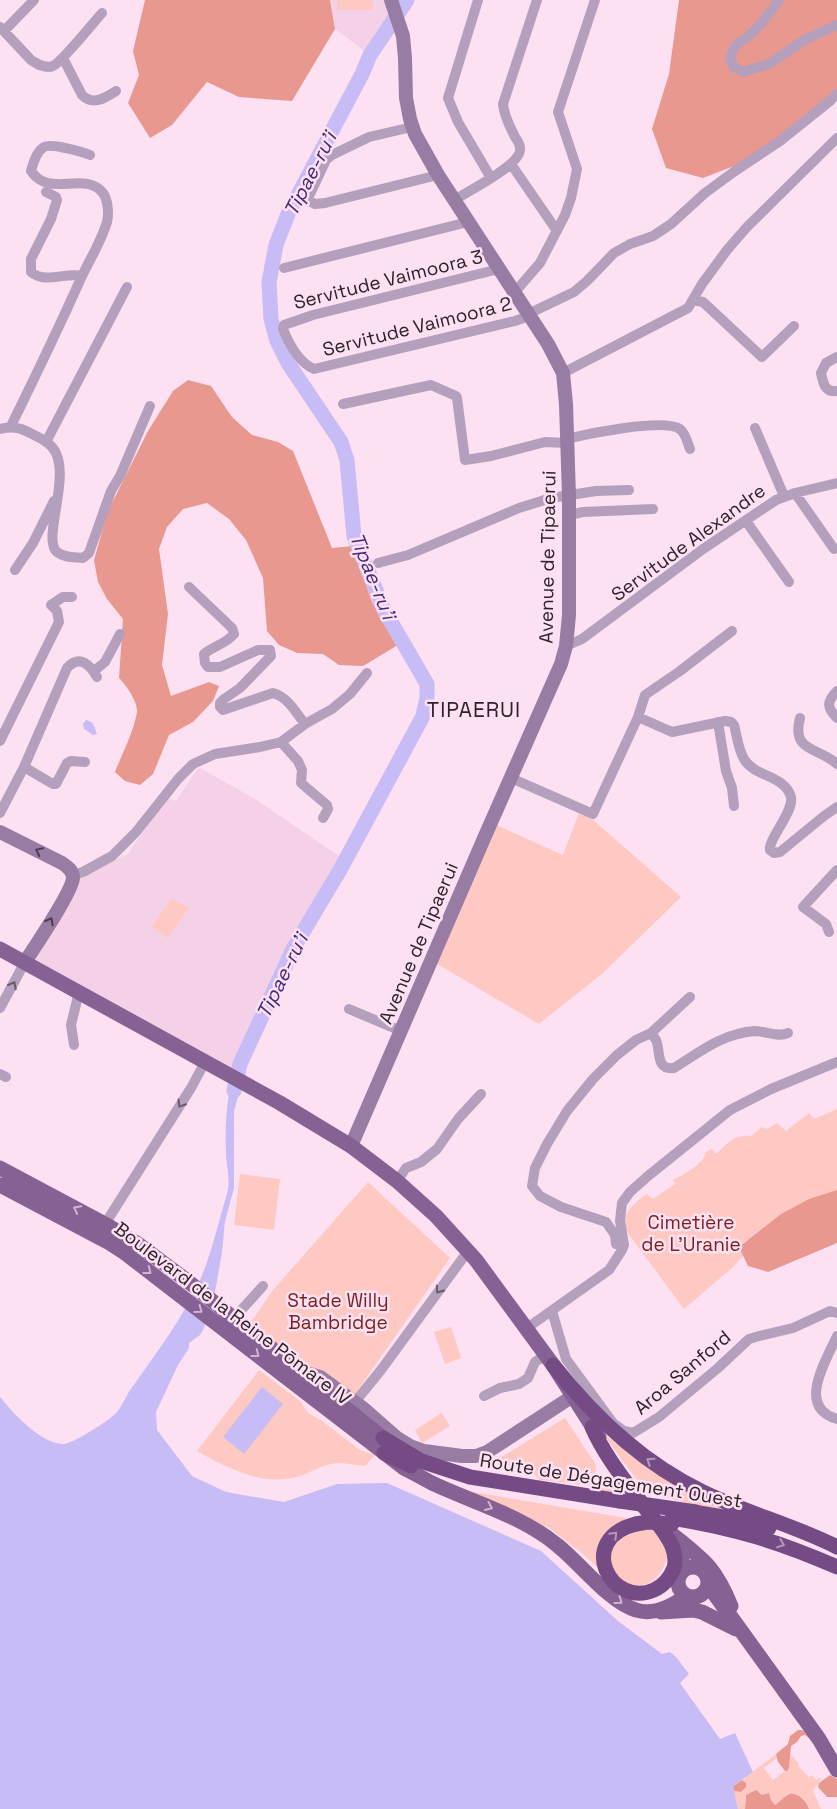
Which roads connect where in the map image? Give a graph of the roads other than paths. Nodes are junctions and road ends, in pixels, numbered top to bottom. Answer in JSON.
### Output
{"nodes":[{"id":1,"x":34,"y":0,"type":"edge"},
{"id":2,"x":391,"y":0,"type":"edge"},
{"id":3,"x":478,"y":0,"type":"edge"},
{"id":4,"x":537,"y":0,"type":"edge"},
{"id":5,"x":595,"y":0,"type":"edge"},
{"id":6,"x":779,"y":0,"type":"edge"},
{"id":7,"x":102,"y":13,"type":"dead end"},
{"id":8,"x":837,"y":25,"type":"edge"},
{"id":9,"x":2,"y":29,"type":"edge"},
{"id":10,"x":62,"y":58,"type":"junction"},
{"id":11,"x":116,"y":91,"type":"dead end"},
{"id":12,"x":837,"y":94,"type":"edge"},
{"id":13,"x":412,"y":127,"type":"junction"},
{"id":14,"x":837,"y":138,"type":"edge"},
{"id":15,"x":90,"y":155,"type":"dead end"},
{"id":16,"x":511,"y":164,"type":"junction"},
{"id":17,"x":438,"y":175,"type":"junction"},
{"id":18,"x":491,"y":178,"type":"junction"},
{"id":19,"x":46,"y":192,"type":"dead end"},
{"id":20,"x":454,"y":200,"type":"junction"},
{"id":21,"x":468,"y":222,"type":"junction"},
{"id":22,"x":557,"y":231,"type":"junction"},
{"id":23,"x":284,"y":268,"type":"dead end"},
{"id":24,"x":499,"y":269,"type":"junction"},
{"id":25,"x":82,"y":276,"type":"junction"},
{"id":26,"x":127,"y":287,"type":"dead end"},
{"id":27,"x":514,"y":293,"type":"junction"},
{"id":28,"x":693,"y":300,"type":"junction"},
{"id":29,"x":528,"y":315,"type":"junction"},
{"id":30,"x":794,"y":326,"type":"dead end"},
{"id":31,"x":293,"y":349,"type":"joint"},
{"id":32,"x":837,"y":357,"type":"edge"},
{"id":33,"x":563,"y":373,"type":"junction"},
{"id":34,"x":837,"y":391,"type":"edge"},
{"id":35,"x":342,"y":404,"type":"dead end"},
{"id":36,"x":150,"y":406,"type":"dead end"},
{"id":37,"x":5,"y":428,"type":"edge"},
{"id":38,"x":755,"y":428,"type":"dead end"},
{"id":39,"x":18,"y":435,"type":"dead end"},
{"id":40,"x":566,"y":441,"type":"junction"},
{"id":41,"x":46,"y":442,"type":"junction"},
{"id":42,"x":690,"y":450,"type":"dead end"},
{"id":43,"x":60,"y":483,"type":"junction"},
{"id":44,"x":837,"y":483,"type":"edge"},
{"id":45,"x":630,"y":490,"type":"dead end"},
{"id":46,"x":795,"y":493,"type":"junction"},
{"id":47,"x":569,"y":496,"type":"junction"},
{"id":48,"x":784,"y":496,"type":"junction"},
{"id":49,"x":653,"y":509,"type":"dead end"},
{"id":50,"x":569,"y":515,"type":"junction"},
{"id":51,"x":746,"y":521,"type":"junction"},
{"id":52,"x":834,"y":549,"type":"dead end"},
{"id":53,"x":378,"y":563,"type":"dead end"},
{"id":54,"x":15,"y":570,"type":"dead end"},
{"id":55,"x":789,"y":582,"type":"dead end"},
{"id":56,"x":189,"y":587,"type":"dead end"},
{"id":57,"x":72,"y":597,"type":"dead end"},
{"id":58,"x":732,"y":631,"type":"dead end"},
{"id":59,"x":120,"y":634,"type":"dead end"},
{"id":60,"x":566,"y":646,"type":"junction"},
{"id":61,"x":367,"y":672,"type":"dead end"},
{"id":62,"x":837,"y":692,"type":"edge"},
{"id":63,"x":638,"y":717,"type":"junction"},
{"id":64,"x":800,"y":718,"type":"dead end"},
{"id":65,"x":837,"y":718,"type":"edge"},
{"id":66,"x":718,"y":722,"type":"junction"},
{"id":67,"x":305,"y":724,"type":"junction"},
{"id":68,"x":0,"y":741,"type":"edge"},
{"id":69,"x":281,"y":742,"type":"junction"},
{"id":70,"x":86,"y":762,"type":"dead end"},
{"id":71,"x":837,"y":764,"type":"edge"},
{"id":72,"x":24,"y":768,"type":"junction"},
{"id":73,"x":511,"y":778,"type":"junction"},
{"id":74,"x":734,"y":806,"type":"dead end"},
{"id":75,"x":837,"y":807,"type":"edge"},
{"id":76,"x":0,"y":813,"type":"edge"},
{"id":77,"x":323,"y":818,"type":"dead end"},
{"id":78,"x":0,"y":832,"type":"edge"},
{"id":79,"x":837,"y":870,"type":"edge"},
{"id":80,"x":73,"y":875,"type":"junction"},
{"id":81,"x":828,"y":932,"type":"dead end"},
{"id":82,"x":0,"y":949,"type":"edge"},
{"id":83,"x":25,"y":962,"type":"junction"},
{"id":84,"x":80,"y":992,"type":"junction"},
{"id":85,"x":690,"y":997,"type":"dead end"},
{"id":86,"x":0,"y":1008,"type":"edge"},
{"id":87,"x":348,"y":1009,"type":"dead end"},
{"id":88,"x":401,"y":1031,"type":"junction"},
{"id":89,"x":651,"y":1033,"type":"junction"},
{"id":90,"x":788,"y":1033,"type":"dead end"},
{"id":91,"x":74,"y":1045,"type":"dead end"},
{"id":92,"x":205,"y":1062,"type":"junction"},
{"id":93,"x":837,"y":1062,"type":"edge"},
{"id":94,"x":481,"y":1094,"type":"dead end"},
{"id":95,"x":351,"y":1146,"type":"junction"},
{"id":96,"x":0,"y":1168,"type":"edge"},
{"id":97,"x":397,"y":1181,"type":"junction"},
{"id":98,"x":0,"y":1185,"type":"edge"},
{"id":99,"x":105,"y":1224,"type":"junction"},
{"id":100,"x":468,"y":1251,"type":"junction"},
{"id":101,"x":617,"y":1258,"type":"junction"},
{"id":102,"x":263,"y":1286,"type":"dead end"},
{"id":103,"x":552,"y":1311,"type":"junction"},
{"id":104,"x":836,"y":1312,"type":"edge"},
{"id":105,"x":227,"y":1318,"type":"junction"},
{"id":106,"x":527,"y":1328,"type":"junction"},
{"id":107,"x":837,"y":1336,"type":"edge"},
{"id":108,"x":549,"y":1360,"type":"junction"},
{"id":109,"x":302,"y":1372,"type":"junction"},
{"id":110,"x":484,"y":1396,"type":"dead end"},
{"id":111,"x":573,"y":1396,"type":"junction"},
{"id":112,"x":355,"y":1402,"type":"junction"},
{"id":113,"x":837,"y":1419,"type":"edge"},
{"id":114,"x":592,"y":1426,"type":"junction"},
{"id":115,"x":383,"y":1445,"type":"junction"},
{"id":116,"x":620,"y":1506,"type":"junction"},
{"id":117,"x":671,"y":1525,"type":"junction"},
{"id":118,"x":837,"y":1547,"type":"edge"},
{"id":119,"x":837,"y":1551,"type":"edge"},
{"id":120,"x":837,"y":1568,"type":"edge"},
{"id":121,"x":691,"y":1583,"type":"junction"},
{"id":122,"x":631,"y":1592,"type":"junction"},
{"id":123,"x":650,"y":1612,"type":"junction"},
{"id":124,"x":738,"y":1628,"type":"junction"},
{"id":125,"x":752,"y":1647,"type":"junction"},
{"id":126,"x":819,"y":1739,"type":"junction"},
{"id":127,"x":837,"y":1755,"type":"edge"},
{"id":128,"x":837,"y":1770,"type":"edge"}],
"edges":[{"from":1,"to":9,"type":"street"},
{"from":2,"to":13,"type":"main road","name":"Avenue de Tipaerui"},
{"from":3,"to":18,"type":"street"},
{"from":4,"to":16,"type":"street"},
{"from":5,"to":22,"type":"street"},
{"from":6,"to":8,"type":"street"},
{"from":7,"to":10,"type":"street"},
{"from":9,"to":10,"type":"street"},
{"from":10,"to":11,"type":"street"},
{"from":12,"to":29,"type":"street"},
{"from":13,"to":17,"type":"main road","name":"Avenue de Tipaerui"},
{"from":13,"to":17,"type":"street"},
{"from":14,"to":28,"type":"street"},
{"from":15,"to":25,"type":"street"},
{"from":16,"to":18,"type":"street"},
{"from":16,"to":22,"type":"street"},
{"from":17,"to":20,"type":"main road","name":"Avenue de Tipaerui"},
{"from":18,"to":20,"type":"street"},
{"from":19,"to":25,"type":"street"},
{"from":20,"to":21,"type":"main road","name":"Avenue de Tipaerui"},
{"from":21,"to":23,"type":"street"},
{"from":21,"to":24,"type":"main road","name":"Avenue de Tipaerui"},
{"from":22,"to":27,"type":"street"},
{"from":24,"to":27,"type":"main road","name":"Avenue de Tipaerui"},
{"from":24,"to":31,"type":"street","name":"Servitude Vaimoora 3"},
{"from":25,"to":37,"type":"street"},
{"from":26,"to":41,"type":"street"},
{"from":27,"to":29,"type":"main road","name":"Avenue de Tipaerui"},
{"from":28,"to":30,"type":"street"},
{"from":28,"to":33,"type":"street"},
{"from":29,"to":31,"type":"street","name":"Servitude Vaimoora 2"},
{"from":29,"to":33,"type":"main road","name":"Avenue de Tipaerui"},
{"from":32,"to":34,"type":"street"},
{"from":33,"to":40,"type":"main road","name":"Avenue de Tipaerui"},
{"from":35,"to":40,"type":"street"},
{"from":36,"to":43,"type":"street"},
{"from":37,"to":39,"type":"street"},
{"from":37,"to":41,"type":"street"},
{"from":38,"to":48,"type":"street"},
{"from":40,"to":42,"type":"street"},
{"from":40,"to":47,"type":"main road","name":"Avenue de Tipaerui"},
{"from":41,"to":43,"type":"street"},
{"from":43,"to":54,"type":"street"},
{"from":44,"to":46,"type":"street","name":"Servitude Alexandre"},
{"from":45,"to":47,"type":"street"},
{"from":46,"to":48,"type":"street","name":"Servitude Alexandre"},
{"from":46,"to":52,"type":"street"},
{"from":47,"to":50,"type":"main road","name":"Avenue de Tipaerui"},
{"from":47,"to":53,"type":"street"},
{"from":48,"to":51,"type":"street","name":"Servitude Alexandre"},
{"from":49,"to":50,"type":"street"},
{"from":50,"to":60,"type":"main road","name":"Avenue de Tipaerui"},
{"from":51,"to":55,"type":"street"},
{"from":51,"to":60,"type":"street","name":"Servitude Alexandre"},
{"from":56,"to":67,"type":"street"},
{"from":57,"to":68,"type":"street"},
{"from":58,"to":63,"type":"street"},
{"from":59,"to":72,"type":"street"},
{"from":60,"to":73,"type":"main road","name":"Avenue de Tipaerui"},
{"from":61,"to":67,"type":"street"},
{"from":62,"to":65,"type":"street"},
{"from":63,"to":66,"type":"street"},
{"from":63,"to":73,"type":"street"},
{"from":64,"to":71,"type":"street"},
{"from":66,"to":74,"type":"street"},
{"from":66,"to":75,"type":"street"},
{"from":67,"to":69,"type":"street"},
{"from":69,"to":77,"type":"street"},
{"from":69,"to":80,"type":"street"},
{"from":70,"to":72,"type":"street"},
{"from":72,"to":76,"type":"street"},
{"from":73,"to":88,"type":"main road","name":"Avenue de Tipaerui"},
{"from":80,"to":78,"type":"main road","one_way":true},
{"from":79,"to":81,"type":"street"},
{"from":83,"to":80,"type":"main road","one_way":true},
{"from":82,"to":83,"type":"main road"},
{"from":83,"to":84,"type":"main road"},
{"from":86,"to":83,"type":"street","one_way":true},
{"from":84,"to":91,"type":"street"},
{"from":84,"to":92,"type":"main road"},
{"from":85,"to":89,"type":"street"},
{"from":87,"to":88,"type":"street"},
{"from":88,"to":95,"type":"main road","name":"Avenue de Tipaerui"},
{"from":89,"to":90,"type":"street"},
{"from":89,"to":101,"type":"street"},
{"from":92,"to":95,"type":"main road"},
{"from":92,"to":99,"type":"street","one_way":true},
{"from":93,"to":101,"type":"street"},
{"from":94,"to":97,"type":"street"},
{"from":95,"to":97,"type":"main road"},
{"from":99,"to":96,"type":"main road","name":"Boulevard de la Reine Pōmare IV","one_way":true},
{"from":97,"to":100,"type":"main road"},
{"from":98,"to":105,"type":"main road","name":"Boulevard de la Reine Pōmare IV","one_way":true},
{"from":99,"to":105,"type":"main road","name":"Boulevard de la Reine Pōmare IV"},
{"from":100,"to":106,"type":"main road"},
{"from":100,"to":112,"type":"street","one_way":true},
{"from":101,"to":103,"type":"street"},
{"from":102,"to":105,"type":"street"},
{"from":103,"to":104,"type":"street","name":"Aroa Sanford"},
{"from":103,"to":106,"type":"street"},
{"from":105,"to":109,"type":"main road","name":"Boulevard de la Reine Pōmare IV"},
{"from":105,"to":115,"type":"main road","name":"Boulevard de la Reine Pōmare IV","one_way":true},
{"from":106,"to":108,"type":"main road"},
{"from":107,"to":113,"type":"street"},
{"from":108,"to":110,"type":"street"},
{"from":108,"to":111,"type":"main road"},
{"from":118,"to":108,"type":"highway","one_way":true},
{"from":109,"to":112,"type":"main road"},
{"from":109,"to":115,"type":"main road","name":"Boulevard de la Reine Pōmare IV"},
{"from":111,"to":112,"type":"main road"},
{"from":111,"to":114,"type":"main road"},
{"from":114,"to":117,"type":"main road"},
{"from":114,"to":122,"type":"highway"},
{"from":115,"to":116,"type":"highway","name":"Route de Dégagement Ouest"},
{"from":115,"to":123,"type":"main road","one_way":true},
{"from":116,"to":117,"type":"highway","name":"Route de Dégagement Ouest"},
{"from":116,"to":119,"type":"highway","name":"Route de Dégagement Ouest","bridge":true},
{"from":117,"to":120,"type":"highway","name":"Route de Dégagement Ouest","one_way":true},
{"from":117,"to":121,"type":"main road"},
{"from":122,"to":117,"type":"highway","one_way":true,"bridge":true},
{"from":117,"to":125,"type":"main road"},
{"from":121,"to":122,"type":"highway"},
{"from":121,"to":123,"type":"main road"},
{"from":121,"to":124,"type":"main road"},
{"from":123,"to":124,"type":"main road"},
{"from":124,"to":125,"type":"main road"},
{"from":125,"to":126,"type":"main road"},
{"from":126,"to":127,"type":"main road"},
{"from":126,"to":128,"type":"main road"}]}
